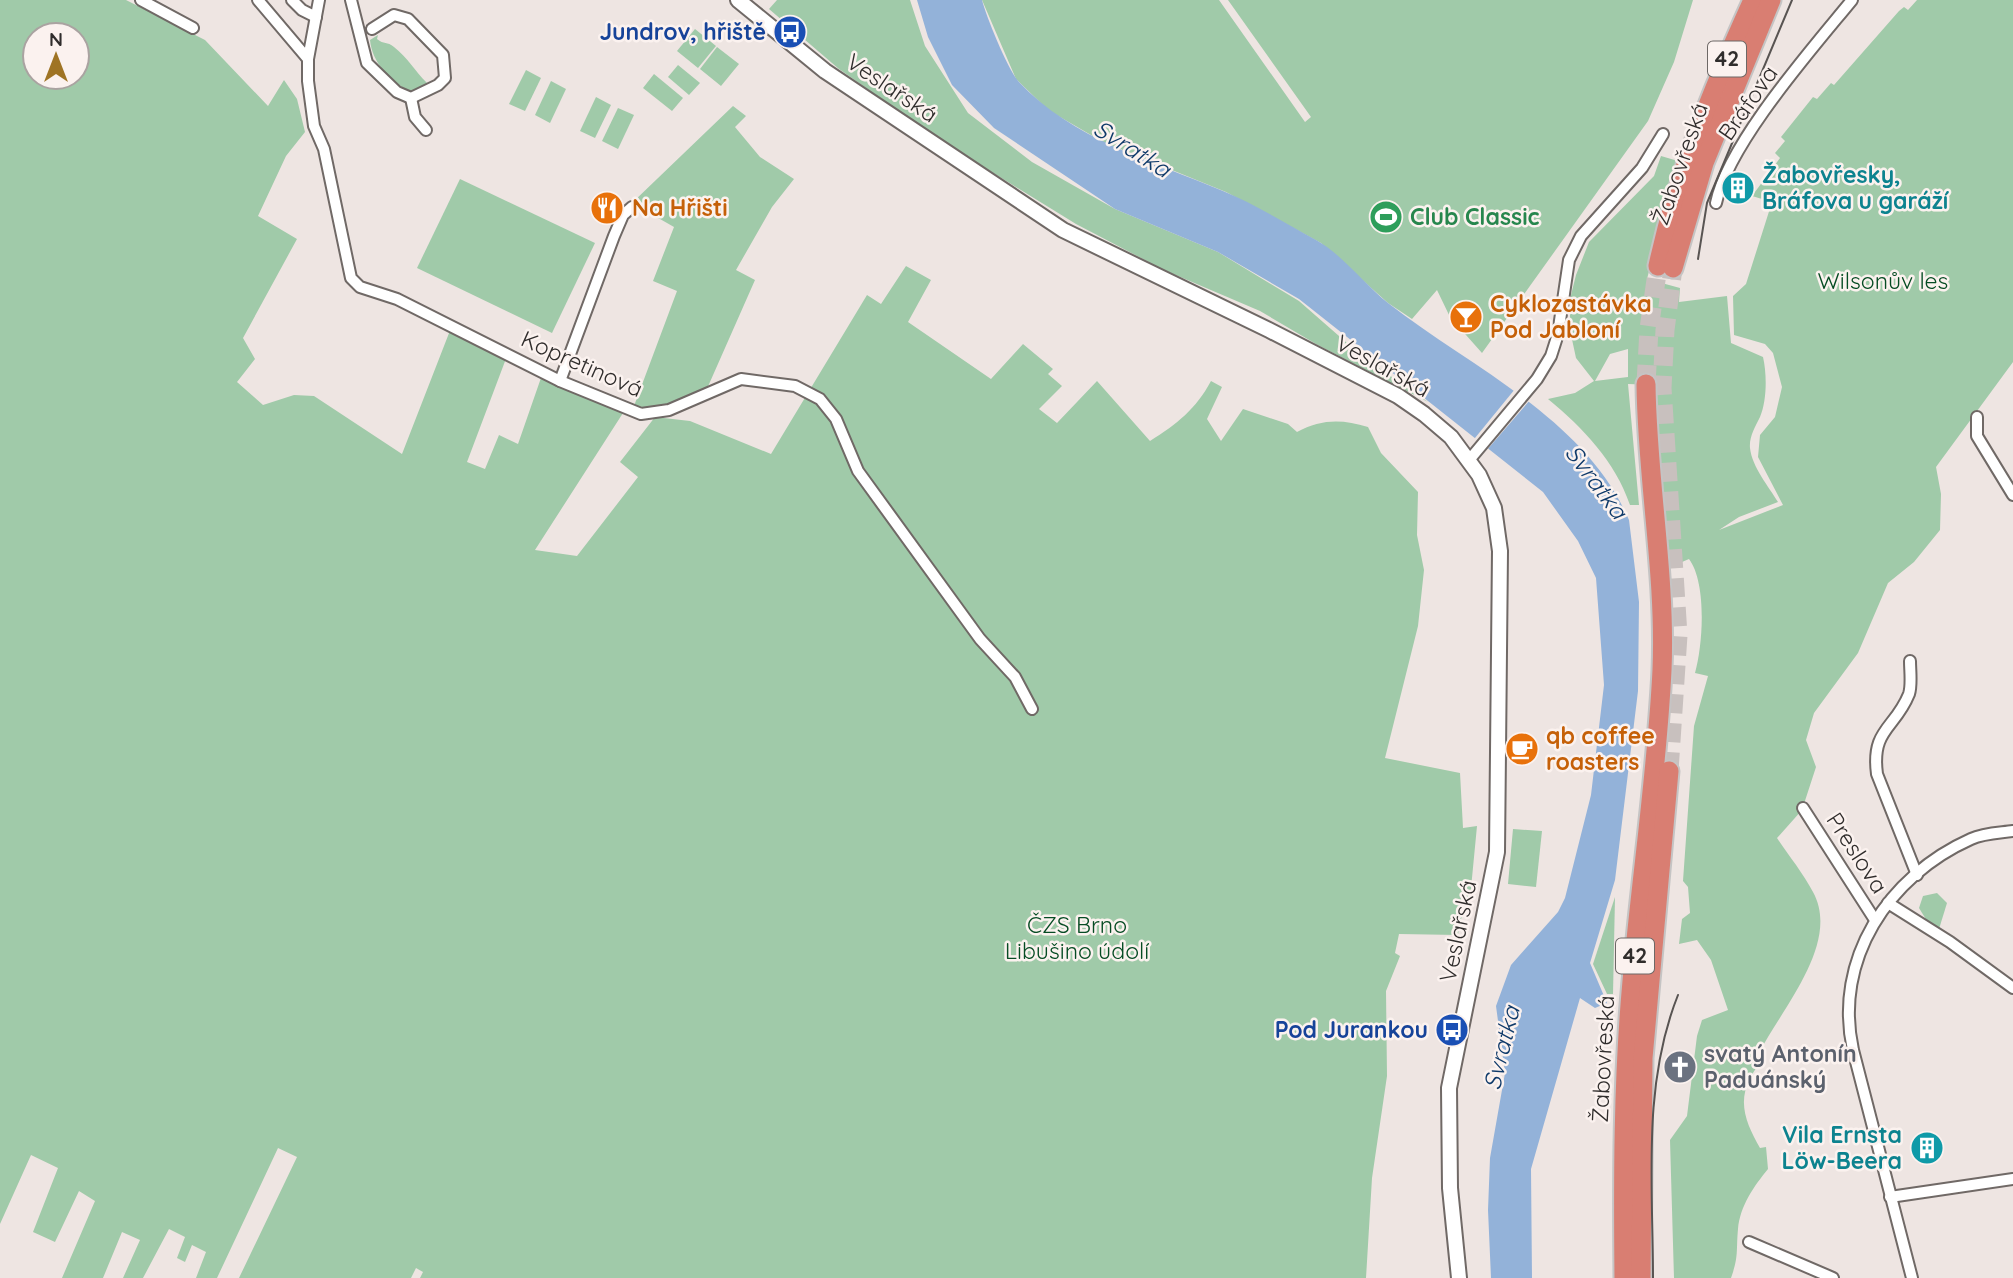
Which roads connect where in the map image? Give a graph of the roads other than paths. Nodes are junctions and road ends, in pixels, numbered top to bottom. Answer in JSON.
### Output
{"nodes":[{"id":1,"x":141,"y":0,"type":"edge"},
{"id":2,"x":258,"y":0,"type":"edge"},
{"id":3,"x":292,"y":0,"type":"edge"},
{"id":4,"x":319,"y":0,"type":"edge"},
{"id":5,"x":351,"y":0,"type":"edge"},
{"id":6,"x":738,"y":0,"type":"edge"},
{"id":7,"x":1753,"y":0,"type":"edge"},
{"id":8,"x":1771,"y":0,"type":"edge"},
{"id":9,"x":1852,"y":0,"type":"edge"},
{"id":10,"x":316,"y":17,"type":"junction"},
{"id":11,"x":193,"y":28,"type":"dead end"},
{"id":12,"x":372,"y":29,"type":"dead end"},
{"id":13,"x":308,"y":58,"type":"junction"},
{"id":14,"x":411,"y":97,"type":"junction"},
{"id":15,"x":426,"y":130,"type":"dead end"},
{"id":16,"x":1663,"y":134,"type":"dead end"},
{"id":17,"x":1716,"y":203,"type":"dead end"},
{"id":18,"x":632,"y":207,"type":"dead end"},
{"id":19,"x":560,"y":381,"type":"junction"},
{"id":20,"x":1646,"y":384,"type":"tunnel mouth"},
{"id":21,"x":1977,"y":417,"type":"dead end"},
{"id":22,"x":1470,"y":459,"type":"junction"},
{"id":23,"x":2013,"y":495,"type":"edge"},
{"id":24,"x":1910,"y":661,"type":"dead end"},
{"id":25,"x":1032,"y":709,"type":"dead end"},
{"id":26,"x":1669,"y":771,"type":"tunnel mouth"},
{"id":27,"x":1803,"y":808,"type":"dead end"},
{"id":28,"x":2013,"y":831,"type":"edge"},
{"id":29,"x":1917,"y":875,"type":"junction"},
{"id":30,"x":1888,"y":903,"type":"junction"},
{"id":31,"x":1875,"y":920,"type":"junction"},
{"id":32,"x":2013,"y":988,"type":"edge"},
{"id":33,"x":2013,"y":1179,"type":"edge"},
{"id":34,"x":1890,"y":1197,"type":"junction"},
{"id":35,"x":1749,"y":1242,"type":"dead end"},
{"id":36,"x":1459,"y":1278,"type":"edge"},
{"id":37,"x":1624,"y":1278,"type":"edge"},
{"id":38,"x":1641,"y":1278,"type":"edge"},
{"id":39,"x":1833,"y":1278,"type":"edge"},
{"id":40,"x":1912,"y":1278,"type":"edge"}],
"edges":[{"from":1,"to":11,"type":"street"},
{"from":2,"to":13,"type":"street"},
{"from":3,"to":10,"type":"street"},
{"from":4,"to":10,"type":"street"},
{"from":5,"to":14,"type":"street"},
{"from":6,"to":22,"type":"street","name":"Veslařská"},
{"from":7,"to":8,"type":"highway","name":"Žabovřeská","number":"42"},
{"from":9,"to":17,"type":"street","name":"Bráfova"},
{"from":10,"to":13,"type":"street"},
{"from":12,"to":14,"type":"street"},
{"from":13,"to":19,"type":"street","name":"Kopretinová"},
{"from":14,"to":15,"type":"street"},
{"from":16,"to":22,"type":"street"},
{"from":18,"to":19,"type":"street"},
{"from":19,"to":25,"type":"street","name":"Kopretinová"},
{"from":20,"to":37,"type":"highway","name":"Žabovřeská","number":"42"},
{"from":21,"to":23,"type":"street"},
{"from":22,"to":36,"type":"street","name":"Veslařská"},
{"from":24,"to":29,"type":"street"},
{"from":26,"to":38,"type":"highway","name":"Žabovřeská","number":"42"},
{"from":27,"to":31,"type":"street","name":"Preslova"},
{"from":28,"to":29,"type":"street"},
{"from":29,"to":30,"type":"street"},
{"from":30,"to":31,"type":"street"},
{"from":30,"to":32,"type":"street","name":"Preslova"},
{"from":31,"to":34,"type":"street"},
{"from":33,"to":34,"type":"street"},
{"from":34,"to":40,"type":"street"},
{"from":35,"to":39,"type":"street"}]}
